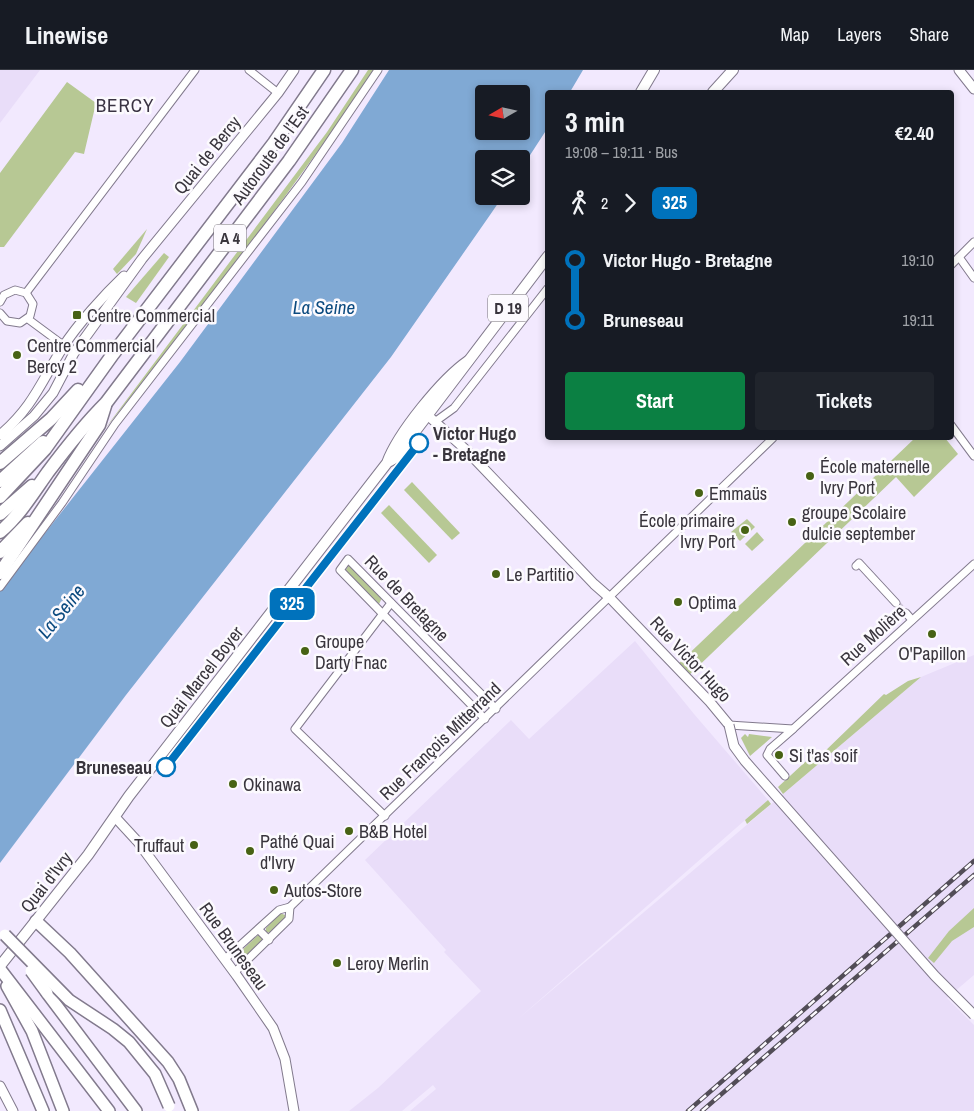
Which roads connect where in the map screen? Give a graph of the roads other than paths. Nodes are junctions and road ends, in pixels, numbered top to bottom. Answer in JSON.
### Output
{"nodes":[{"id":1,"x":195,"y":70,"type":"edge"},
{"id":2,"x":249,"y":70,"type":"edge"},
{"id":3,"x":294,"y":70,"type":"edge"},
{"id":4,"x":324,"y":70,"type":"edge"},
{"id":5,"x":352,"y":70,"type":"edge"},
{"id":6,"x":378,"y":70,"type":"edge"},
{"id":7,"x":654,"y":70,"type":"edge"},
{"id":8,"x":733,"y":70,"type":"edge"},
{"id":9,"x":959,"y":70,"type":"edge"},
{"id":10,"x":642,"y":90,"type":"edge"},
{"id":11,"x":715,"y":90,"type":"edge"},
{"id":12,"x":974,"y":90,"type":"edge"},
{"id":13,"x":278,"y":93,"type":"junction"},
{"id":14,"x":974,"y":242,"type":"edge"},
{"id":15,"x":959,"y":258,"type":"junction"},
{"id":16,"x":142,"y":259,"type":"junction"},
{"id":17,"x":545,"y":260,"type":"edge"},
{"id":18,"x":954,"y":262,"type":"edge"},
{"id":19,"x":974,"y":278,"type":"edge"},
{"id":20,"x":545,"y":292,"type":"edge"},
{"id":21,"x":26,"y":293,"type":"junction"},
{"id":22,"x":0,"y":302,"type":"edge"},
{"id":23,"x":0,"y":313,"type":"edge"},
{"id":24,"x":28,"y":319,"type":"junction"},
{"id":25,"x":64,"y":346,"type":"junction"},
{"id":26,"x":74,"y":353,"type":"junction"},
{"id":27,"x":113,"y":354,"type":"junction"},
{"id":28,"x":106,"y":403,"type":"junction"},
{"id":29,"x":429,"y":416,"type":"junction"},
{"id":30,"x":954,"y":429,"type":"edge"},
{"id":31,"x":55,"y":433,"type":"junction"},
{"id":32,"x":0,"y":435,"type":"edge"},
{"id":33,"x":771,"y":440,"type":"edge"},
{"id":34,"x":0,"y":446,"type":"edge"},
{"id":35,"x":974,"y":456,"type":"edge"},
{"id":36,"x":0,"y":463,"type":"edge"},
{"id":37,"x":49,"y":470,"type":"junction"},
{"id":38,"x":0,"y":481,"type":"edge"},
{"id":39,"x":0,"y":497,"type":"edge"},
{"id":40,"x":50,"y":499,"type":"junction"},
{"id":41,"x":0,"y":514,"type":"edge"},
{"id":42,"x":0,"y":532,"type":"edge"},
{"id":43,"x":0,"y":552,"type":"edge"},
{"id":44,"x":974,"y":564,"type":"edge"},
{"id":45,"x":856,"y":566,"type":"dead end"},
{"id":46,"x":0,"y":573,"type":"edge"},
{"id":47,"x":0,"y":587,"type":"edge"},
{"id":48,"x":610,"y":598,"type":"junction"},
{"id":49,"x":896,"y":602,"type":"tunnel mouth"},
{"id":50,"x":392,"y":603,"type":"junction"},
{"id":51,"x":382,"y":613,"type":"junction"},
{"id":52,"x":906,"y":613,"type":"tunnel mouth"},
{"id":53,"x":912,"y":620,"type":"junction"},
{"id":54,"x":496,"y":709,"type":"junction"},
{"id":55,"x":485,"y":719,"type":"junction"},
{"id":56,"x":729,"y":726,"type":"junction"},
{"id":57,"x":793,"y":729,"type":"junction"},
{"id":58,"x":785,"y":776,"type":"dead end"},
{"id":59,"x":385,"y":816,"type":"junction"},
{"id":60,"x":115,"y":817,"type":"junction"},
{"id":61,"x":290,"y":907,"type":"junction"},
{"id":62,"x":36,"y":921,"type":"junction"},
{"id":63,"x":258,"y":930,"type":"junction"},
{"id":64,"x":2,"y":932,"type":"edge"},
{"id":65,"x":269,"y":940,"type":"junction"},
{"id":66,"x":225,"y":959,"type":"junction"},
{"id":67,"x":0,"y":967,"type":"edge"},
{"id":68,"x":235,"y":972,"type":"junction"},
{"id":69,"x":0,"y":974,"type":"edge"},
{"id":70,"x":0,"y":1010,"type":"edge"},
{"id":71,"x":974,"y":1015,"type":"edge"},
{"id":72,"x":30,"y":1016,"type":"junction"},
{"id":73,"x":0,"y":1086,"type":"edge"},
{"id":74,"x":170,"y":1109,"type":"edge"},
{"id":75,"x":13,"y":1111,"type":"edge"},
{"id":76,"x":43,"y":1111,"type":"edge"},
{"id":77,"x":62,"y":1111,"type":"edge"},
{"id":78,"x":109,"y":1111,"type":"edge"},
{"id":79,"x":136,"y":1111,"type":"edge"},
{"id":80,"x":192,"y":1111,"type":"edge"},
{"id":81,"x":294,"y":1111,"type":"edge"}],
"edges":[{"from":1,"to":21,"type":"street"},
{"from":2,"to":13,"type":"street"},
{"from":3,"to":13,"type":"main road","name":"Quai de Bercy"},
{"from":4,"to":27,"type":"highway","name":"Autoroute de l’Est","number":"A 4"},
{"from":5,"to":28,"type":"highway","name":"Autoroute de l’Est","number":"A 4"},
{"from":6,"to":47,"type":"street"},
{"from":7,"to":10,"type":"main road"},
{"from":8,"to":11,"type":"main road"},
{"from":9,"to":12,"type":"main road"},
{"from":13,"to":16,"type":"main road","name":"Quai de Bercy"},
{"from":14,"to":15,"type":"street"},
{"from":15,"to":18,"type":"street"},
{"from":15,"to":19,"type":"street"},
{"from":16,"to":25,"type":"main road","name":"Quai de Bercy"},
{"from":16,"to":26,"type":"main road","name":"Quai de Bercy"},
{"from":17,"to":29,"type":"main road","name":"Quai Marcel Boyer","number":"D 19"},
{"from":20,"to":29,"type":"street","name":"Quai Marcel Boyer"},
{"from":21,"to":22,"type":"street"},
{"from":21,"to":24,"type":"street"},
{"from":23,"to":24,"type":"street"},
{"from":24,"to":25,"type":"street"},
{"from":25,"to":26,"type":"street"},
{"from":25,"to":32,"type":"main road","name":"Quai de Bercy"},
{"from":26,"to":34,"type":"main road","name":"Quai de Bercy"},
{"from":27,"to":31,"type":"highway","number":"A 4"},
{"from":27,"to":36,"type":"highway"},
{"from":28,"to":37,"type":"highway","number":"A 4"},
{"from":28,"to":40,"type":"highway"},
{"from":29,"to":48,"type":"main road","name":"Rue Victor Hugo"},
{"from":29,"to":60,"type":"main road","name":"Quai Marcel Boyer","number":"D 19"},
{"from":30,"to":35,"type":"street"},
{"from":31,"to":38,"type":"highway"},
{"from":31,"to":39,"type":"highway"},
{"from":33,"to":48,"type":"street","name":"Rue François Mitterrand"},
{"from":37,"to":41,"type":"highway"},
{"from":37,"to":42,"type":"highway"},
{"from":40,"to":43,"type":"highway"},
{"from":40,"to":46,"type":"highway"},
{"from":44,"to":53,"type":"street","name":"Rue Molière"},
{"from":45,"to":49,"type":"street"},
{"from":48,"to":54,"type":"street","name":"Rue François Mitterrand"},
{"from":48,"to":56,"type":"main road","name":"Rue Victor Hugo"},
{"from":50,"to":51,"type":"street"},
{"from":50,"to":51,"type":"street","name":"Rue de Bretagne"},
{"from":50,"to":54,"type":"street","name":"Rue de Bretagne"},
{"from":51,"to":55,"type":"street","name":"Rue de Bretagne"},
{"from":51,"to":59,"type":"street"},
{"from":52,"to":53,"type":"street"},
{"from":53,"to":57,"type":"street","name":"Rue Molière"},
{"from":54,"to":55,"type":"street","name":"Rue François Mitterrand"},
{"from":55,"to":59,"type":"street","name":"Rue François Mitterrand"},
{"from":56,"to":57,"type":"street"},
{"from":56,"to":71,"type":"main road","name":"Rue Victor Hugo","bridge":true},
{"from":57,"to":58,"type":"street","name":"Rue Molière"},
{"from":59,"to":61,"type":"street","name":"Rue François Mitterrand"},
{"from":60,"to":62,"type":"main road","name":"Quai d'Ivry"},
{"from":60,"to":66,"type":"main road","name":"Rue Bruneseau"},
{"from":61,"to":63,"type":"street","name":"Rue François Mitterrand"},
{"from":61,"to":65,"type":"street","name":"Rue François Mitterrand"},
{"from":62,"to":67,"type":"main road","name":"Quai d'Ivry"},
{"from":62,"to":80,"type":"highway"},
{"from":63,"to":65,"type":"street"},
{"from":63,"to":66,"type":"street","name":"Rue François Mitterrand"},
{"from":64,"to":74,"type":"highway","bridge":true},
{"from":64,"to":79,"type":"highway","bridge":true},
{"from":65,"to":68,"type":"street","name":"Rue François Mitterrand"},
{"from":66,"to":68,"type":"main road","name":"Rue Bruneseau"},
{"from":67,"to":72,"type":"highway"},
{"from":68,"to":81,"type":"main road","name":"Rue Bruneseau"},
{"from":69,"to":72,"type":"highway"},
{"from":70,"to":76,"type":"highway"},
{"from":72,"to":77,"type":"highway"},
{"from":72,"to":78,"type":"highway"},
{"from":73,"to":75,"type":"main road"}]}
